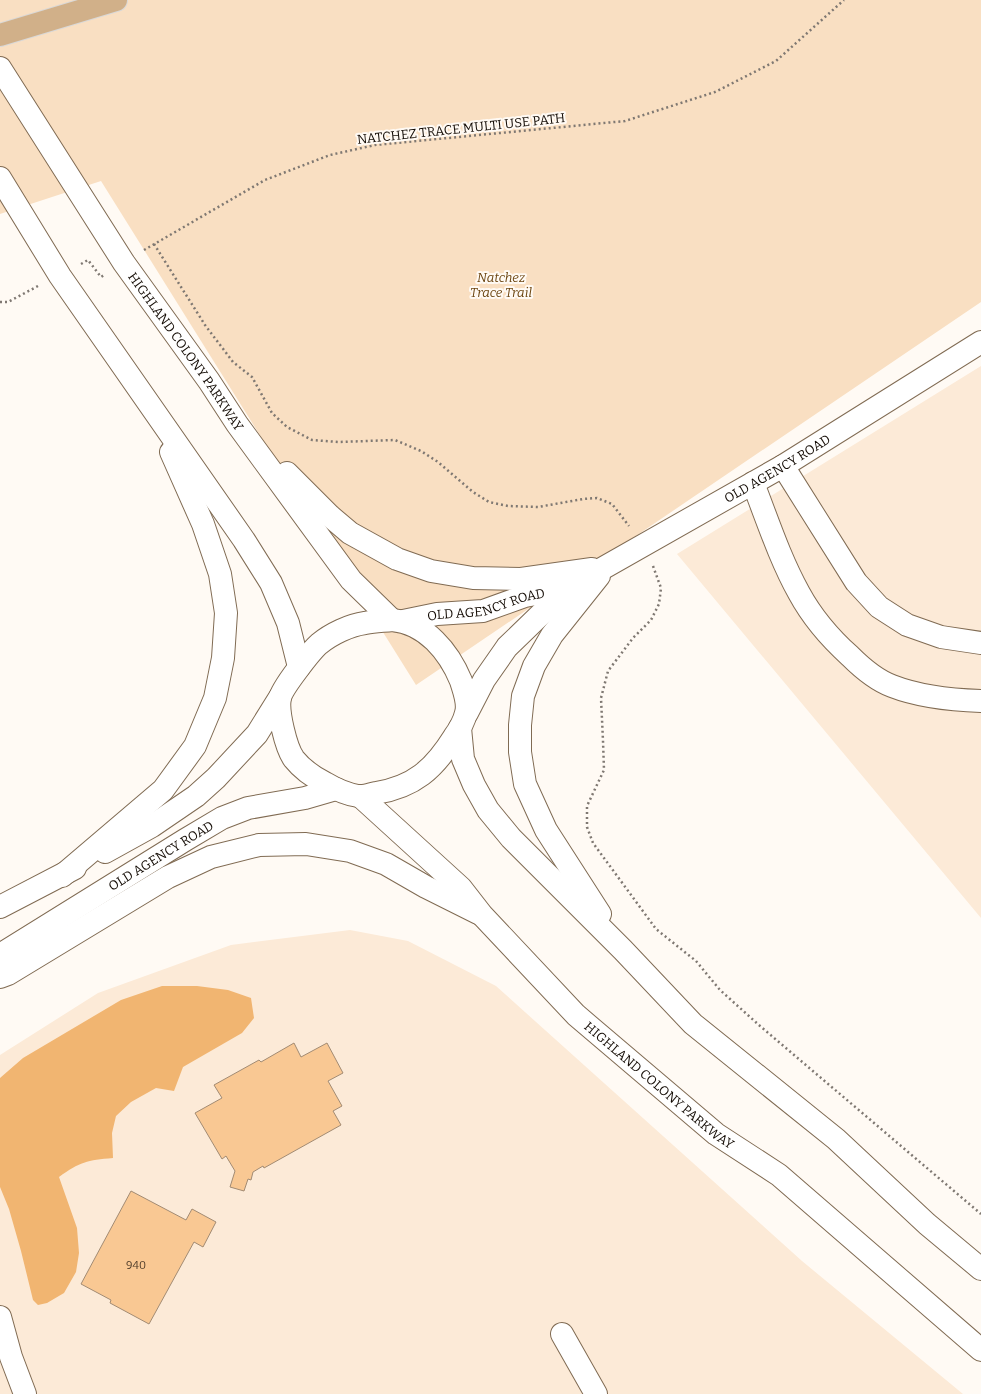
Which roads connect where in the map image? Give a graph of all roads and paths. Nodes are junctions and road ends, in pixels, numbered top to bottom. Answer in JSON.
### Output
{"nodes":[{"id":1,"x":116,"y":0,"type":"edge"},
{"id":2,"x":844,"y":0,"type":"edge"},
{"id":3,"x":0,"y":35,"type":"edge"},
{"id":4,"x":0,"y":68,"type":"edge"},
{"id":5,"x":0,"y":178,"type":"edge"},
{"id":6,"x":154,"y":244,"type":"junction"},
{"id":7,"x":124,"y":263,"type":"junction"},
{"id":8,"x":60,"y":276,"type":"junction"},
{"id":9,"x":0,"y":302,"type":"edge"},
{"id":10,"x":981,"y":342,"type":"edge"},
{"id":11,"x":149,"y":403,"type":"junction"},
{"id":12,"x":238,"y":424,"type":"junction"},
{"id":13,"x":783,"y":466,"type":"junction"},
{"id":14,"x":753,"y":483,"type":"junction"},
{"id":15,"x":642,"y":546,"type":"junction"},
{"id":16,"x":605,"y":567,"type":"junction"},
{"id":17,"x":568,"y":588,"type":"junction"},
{"id":18,"x":398,"y":621,"type":"junction"},
{"id":19,"x":981,"y":643,"type":"edge"},
{"id":20,"x":299,"y":667,"type":"junction"},
{"id":21,"x":280,"y":698,"type":"junction"},
{"id":22,"x":981,"y":701,"type":"edge"},
{"id":23,"x":463,"y":720,"type":"junction"},
{"id":24,"x":336,"y":789,"type":"junction"},
{"id":25,"x":360,"y":796,"type":"junction"},
{"id":26,"x":62,"y":876,"type":"junction"},
{"id":27,"x":0,"y":907,"type":"edge"},
{"id":28,"x":482,"y":915,"type":"junction"},
{"id":29,"x":623,"y":950,"type":"junction"},
{"id":30,"x":0,"y":955,"type":"edge"},
{"id":31,"x":0,"y":977,"type":"edge"},
{"id":32,"x":981,"y":1214,"type":"edge"},
{"id":33,"x":981,"y":1269,"type":"edge"},
{"id":34,"x":0,"y":1317,"type":"edge"},
{"id":35,"x":562,"y":1334,"type":"dead end"},
{"id":36,"x":981,"y":1350,"type":"edge"},
{"id":37,"x":11,"y":1357,"type":"junction"},
{"id":38,"x":8,"y":1394,"type":"edge"},
{"id":39,"x":25,"y":1394,"type":"edge"},
{"id":40,"x":596,"y":1394,"type":"edge"}],
"edges":[{"from":1,"to":3,"type":"main road"},
{"from":2,"to":6,"type":"path","name":"NATCHEZ TRACE MULTI USE PATH"},
{"from":4,"to":7,"type":"street","name":"HIGHLAND COLONY PARKWAY"},
{"from":5,"to":8,"type":"street"},
{"from":6,"to":7,"type":"path","name":"NATCHEZ TRACE MULTI USE PATH"},
{"from":6,"to":15,"type":"path"},
{"from":7,"to":8,"type":"path","name":"NATCHEZ TRACE MULTI USE PATH"},
{"from":7,"to":12,"type":"street","name":"HIGHLAND COLONY PARKWAY"},
{"from":8,"to":9,"type":"path","name":"NATCHEZ TRACE MULTI USE PATH"},
{"from":8,"to":11,"type":"street"},
{"from":10,"to":13,"type":"street","name":"OLD AGENCY ROAD"},
{"from":11,"to":20,"type":"street"},
{"from":11,"to":26,"type":"street"},
{"from":12,"to":16,"type":"street"},
{"from":12,"to":18,"type":"street","name":"HIGHLAND COLONY PARKWAY"},
{"from":13,"to":14,"type":"street","name":"OLD AGENCY ROAD"},
{"from":13,"to":19,"type":"street"},
{"from":14,"to":15,"type":"street","name":"OLD AGENCY ROAD"},
{"from":14,"to":22,"type":"street"},
{"from":15,"to":16,"type":"street","name":"OLD AGENCY ROAD"},
{"from":15,"to":32,"type":"path"},
{"from":16,"to":17,"type":"street","name":"OLD AGENCY ROAD"},
{"from":16,"to":29,"type":"street"},
{"from":17,"to":18,"type":"street","name":"OLD AGENCY ROAD"},
{"from":17,"to":23,"type":"street","name":"OLD AGENCY ROAD"},
{"from":18,"to":20,"type":"street","name":"OLD AGENCY ROAD"},
{"from":18,"to":23,"type":"street","name":"HIGHLAND COLONY PARKWAY"},
{"from":20,"to":21,"type":"street","name":"OLD AGENCY ROAD"},
{"from":21,"to":24,"type":"street"},
{"from":21,"to":26,"type":"street"},
{"from":23,"to":25,"type":"street","name":"OLD AGENCY ROAD"},
{"from":23,"to":29,"type":"street"},
{"from":24,"to":25,"type":"street"},
{"from":24,"to":30,"type":"street","name":"OLD AGENCY ROAD"},
{"from":25,"to":28,"type":"street","name":"HIGHLAND COLONY PARKWAY"},
{"from":26,"to":27,"type":"street"},
{"from":28,"to":31,"type":"street"},
{"from":28,"to":36,"type":"street","name":"HIGHLAND COLONY PARKWAY"},
{"from":29,"to":33,"type":"street"},
{"from":34,"to":37,"type":"street"},
{"from":35,"to":40,"type":"street"},
{"from":37,"to":38,"type":"street"},
{"from":37,"to":39,"type":"street"}]}
